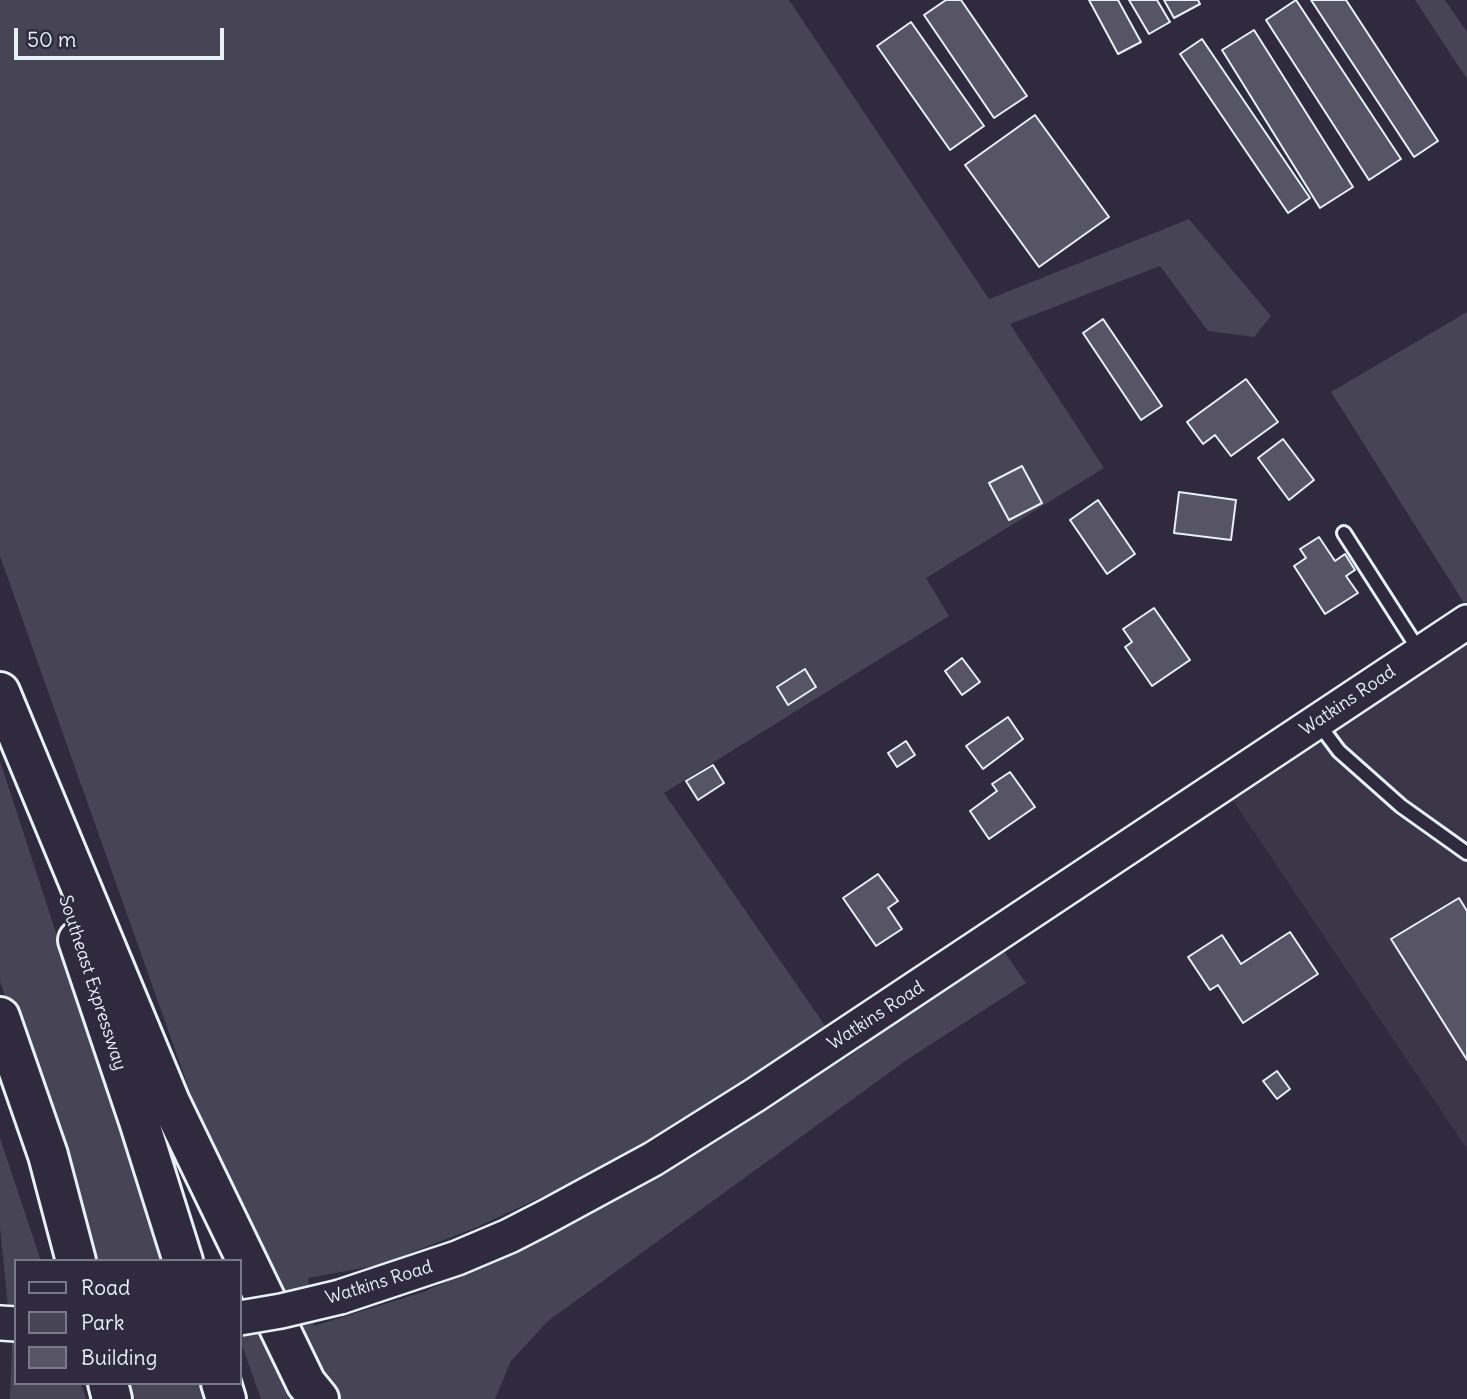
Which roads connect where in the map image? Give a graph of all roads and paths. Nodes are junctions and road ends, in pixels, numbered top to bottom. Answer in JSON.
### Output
{"nodes":[{"id":1,"x":1344,"y":534,"type":"dead end"},
{"id":2,"x":1467,"y":622,"type":"edge"},
{"id":3,"x":1420,"y":653,"type":"junction"},
{"id":4,"x":0,"y":692,"type":"edge"},
{"id":5,"x":0,"y":706,"type":"edge"},
{"id":6,"x":1317,"y":722,"type":"junction"},
{"id":7,"x":1467,"y":853,"type":"edge"},
{"id":8,"x":0,"y":1017,"type":"edge"},
{"id":9,"x":75,"y":1259,"type":"edge"},
{"id":10,"x":182,"y":1259,"type":"edge"},
{"id":11,"x":242,"y":1318,"type":"edge"},
{"id":12,"x":319,"y":1399,"type":"edge"}],
"edges":[{"from":1,"to":3,"type":"lane"},
{"from":2,"to":3,"type":"street","name":"Watkins Road"},
{"from":3,"to":6,"type":"street","name":"Watkins Road"},
{"from":4,"to":12,"type":"highway"},
{"from":5,"to":10,"type":"highway","name":"Southeast Expressway"},
{"from":6,"to":7,"type":"lane"},
{"from":6,"to":11,"type":"street","name":"Watkins Road","bridge":true},
{"from":8,"to":9,"type":"highway"}]}
